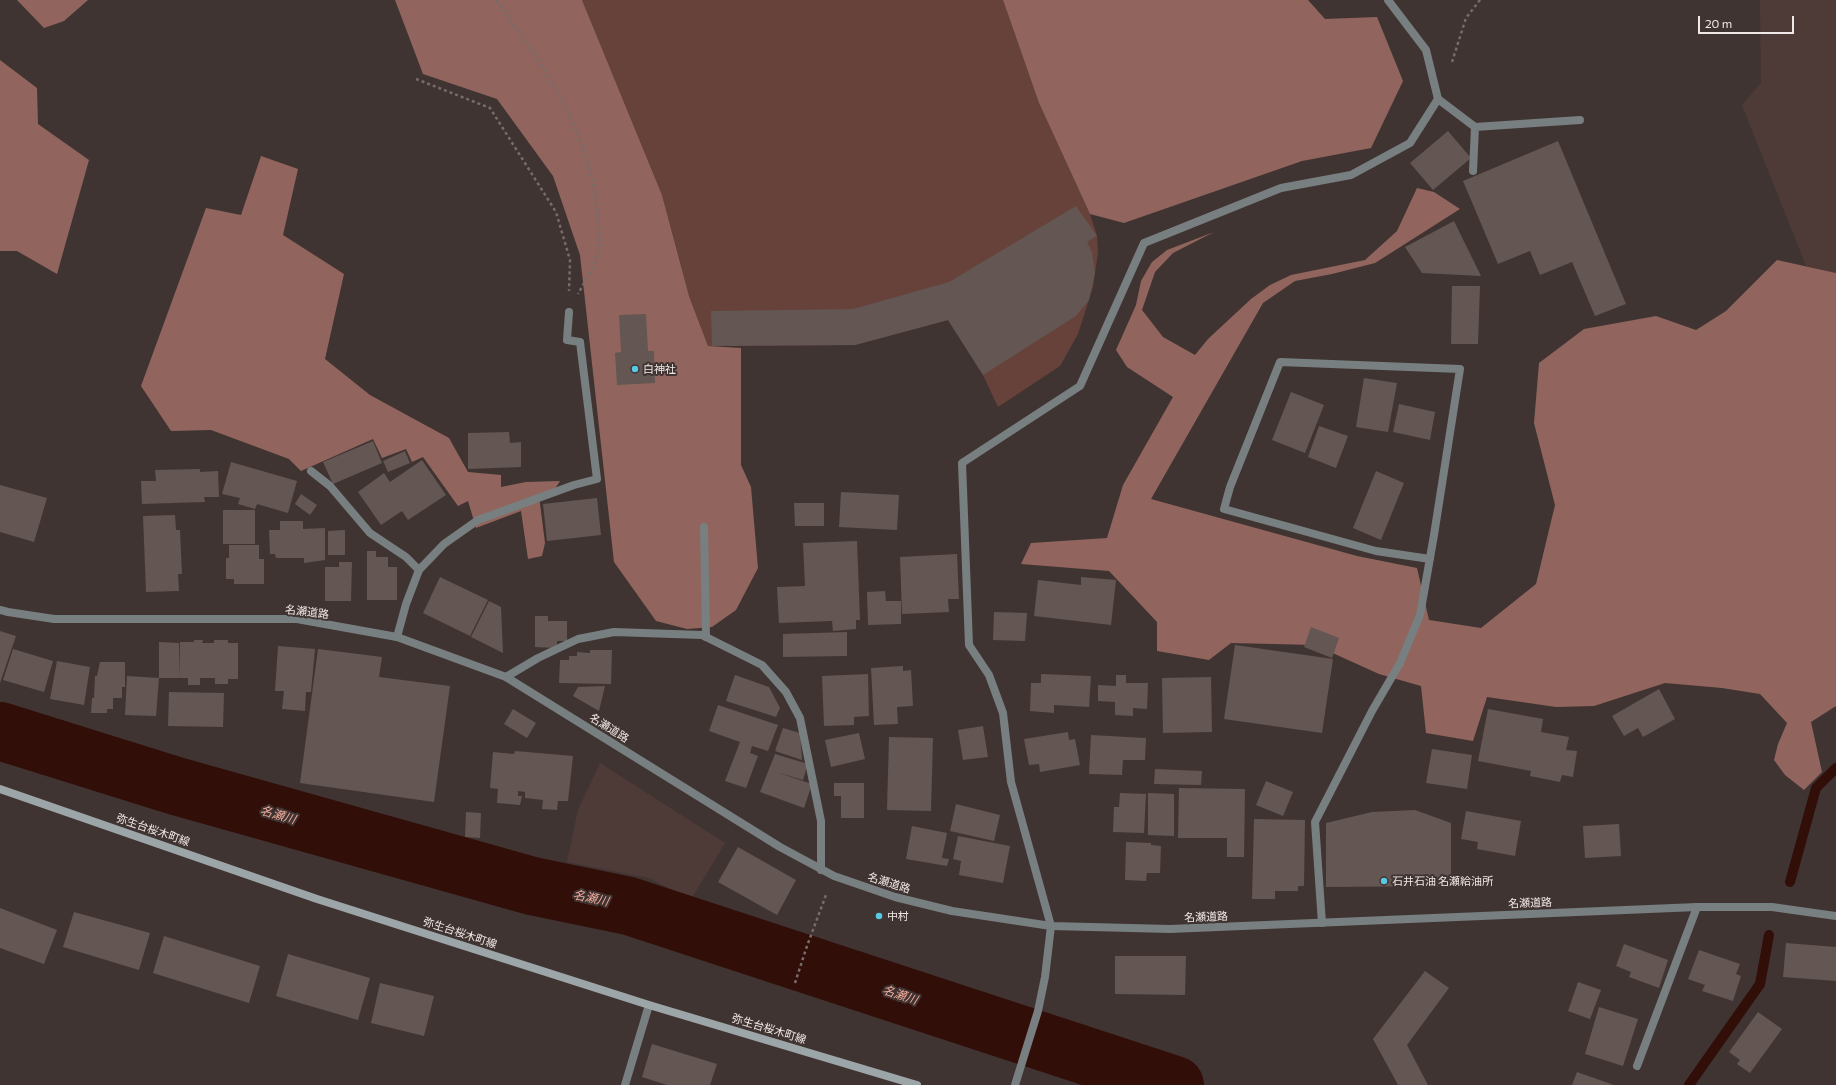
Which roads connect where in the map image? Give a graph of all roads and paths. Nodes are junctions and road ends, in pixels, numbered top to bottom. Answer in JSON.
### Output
{"nodes":[{"id":1,"x":496,"y":0,"type":"edge"},
{"id":2,"x":1388,"y":0,"type":"edge"},
{"id":3,"x":1480,"y":0,"type":"edge"},
{"id":4,"x":1451,"y":64,"type":"dead end"},
{"id":5,"x":416,"y":79,"type":"dead end"},
{"id":6,"x":1438,"y":99,"type":"junction"},
{"id":7,"x":1580,"y":120,"type":"dead end"},
{"id":8,"x":1475,"y":127,"type":"junction"},
{"id":9,"x":1473,"y":170,"type":"dead end"},
{"id":10,"x":569,"y":312,"type":"junction"},
{"id":11,"x":312,"y":471,"type":"dead end"},
{"id":12,"x":704,"y":527,"type":"dead end"},
{"id":13,"x":1430,"y":559,"type":"junction"},
{"id":14,"x":419,"y":570,"type":"junction"},
{"id":15,"x":0,"y":610,"type":"edge"},
{"id":16,"x":397,"y":637,"type":"junction"},
{"id":17,"x":706,"y":637,"type":"junction"},
{"id":18,"x":506,"y":677,"type":"junction"},
{"id":19,"x":0,"y":789,"type":"edge"},
{"id":20,"x":821,"y":870,"type":"junction"},
{"id":21,"x":834,"y":876,"type":"junction"},
{"id":22,"x":1697,"y":907,"type":"junction"},
{"id":23,"x":1836,"y":916,"type":"edge"},
{"id":24,"x":1322,"y":923,"type":"junction"},
{"id":25,"x":1051,"y":926,"type":"junction"},
{"id":26,"x":795,"y":983,"type":"dead end"},
{"id":27,"x":649,"y":1005,"type":"junction"},
{"id":28,"x":1637,"y":1066,"type":"dead end"},
{"id":29,"x":625,"y":1085,"type":"edge"},
{"id":30,"x":917,"y":1085,"type":"edge"},
{"id":31,"x":1014,"y":1085,"type":"edge"}],
"edges":[{"from":1,"to":10,"type":"path"},
{"from":2,"to":6,"type":"street"},
{"from":3,"to":4,"type":"path"},
{"from":5,"to":10,"type":"path"},
{"from":6,"to":8,"type":"street"},
{"from":6,"to":25,"type":"street"},
{"from":7,"to":8,"type":"street"},
{"from":8,"to":9,"type":"street"},
{"from":10,"to":14,"type":"street"},
{"from":11,"to":14,"type":"street"},
{"from":12,"to":17,"type":"street"},
{"from":13,"to":13,"type":"street"},
{"from":13,"to":24,"type":"street"},
{"from":14,"to":16,"type":"street"},
{"from":15,"to":16,"type":"street","name":"名瀬道路"},
{"from":16,"to":18,"type":"street","name":"名瀬道路"},
{"from":17,"to":18,"type":"street"},
{"from":17,"to":20,"type":"street"},
{"from":18,"to":20,"type":"street","name":"名瀬道路"},
{"from":19,"to":27,"type":"main road","name":"弥生台桜木町線"},
{"from":20,"to":21,"type":"street","name":"名瀬道路"},
{"from":21,"to":25,"type":"street","name":"名瀬道路"},
{"from":21,"to":26,"type":"path"},
{"from":22,"to":23,"type":"street","name":"名瀬道路"},
{"from":22,"to":24,"type":"street","name":"名瀬道路"},
{"from":22,"to":28,"type":"street"},
{"from":24,"to":25,"type":"street","name":"名瀬道路"},
{"from":25,"to":31,"type":"street"},
{"from":27,"to":29,"type":"street"},
{"from":27,"to":30,"type":"main road","name":"弥生台桜木町線"}]}
